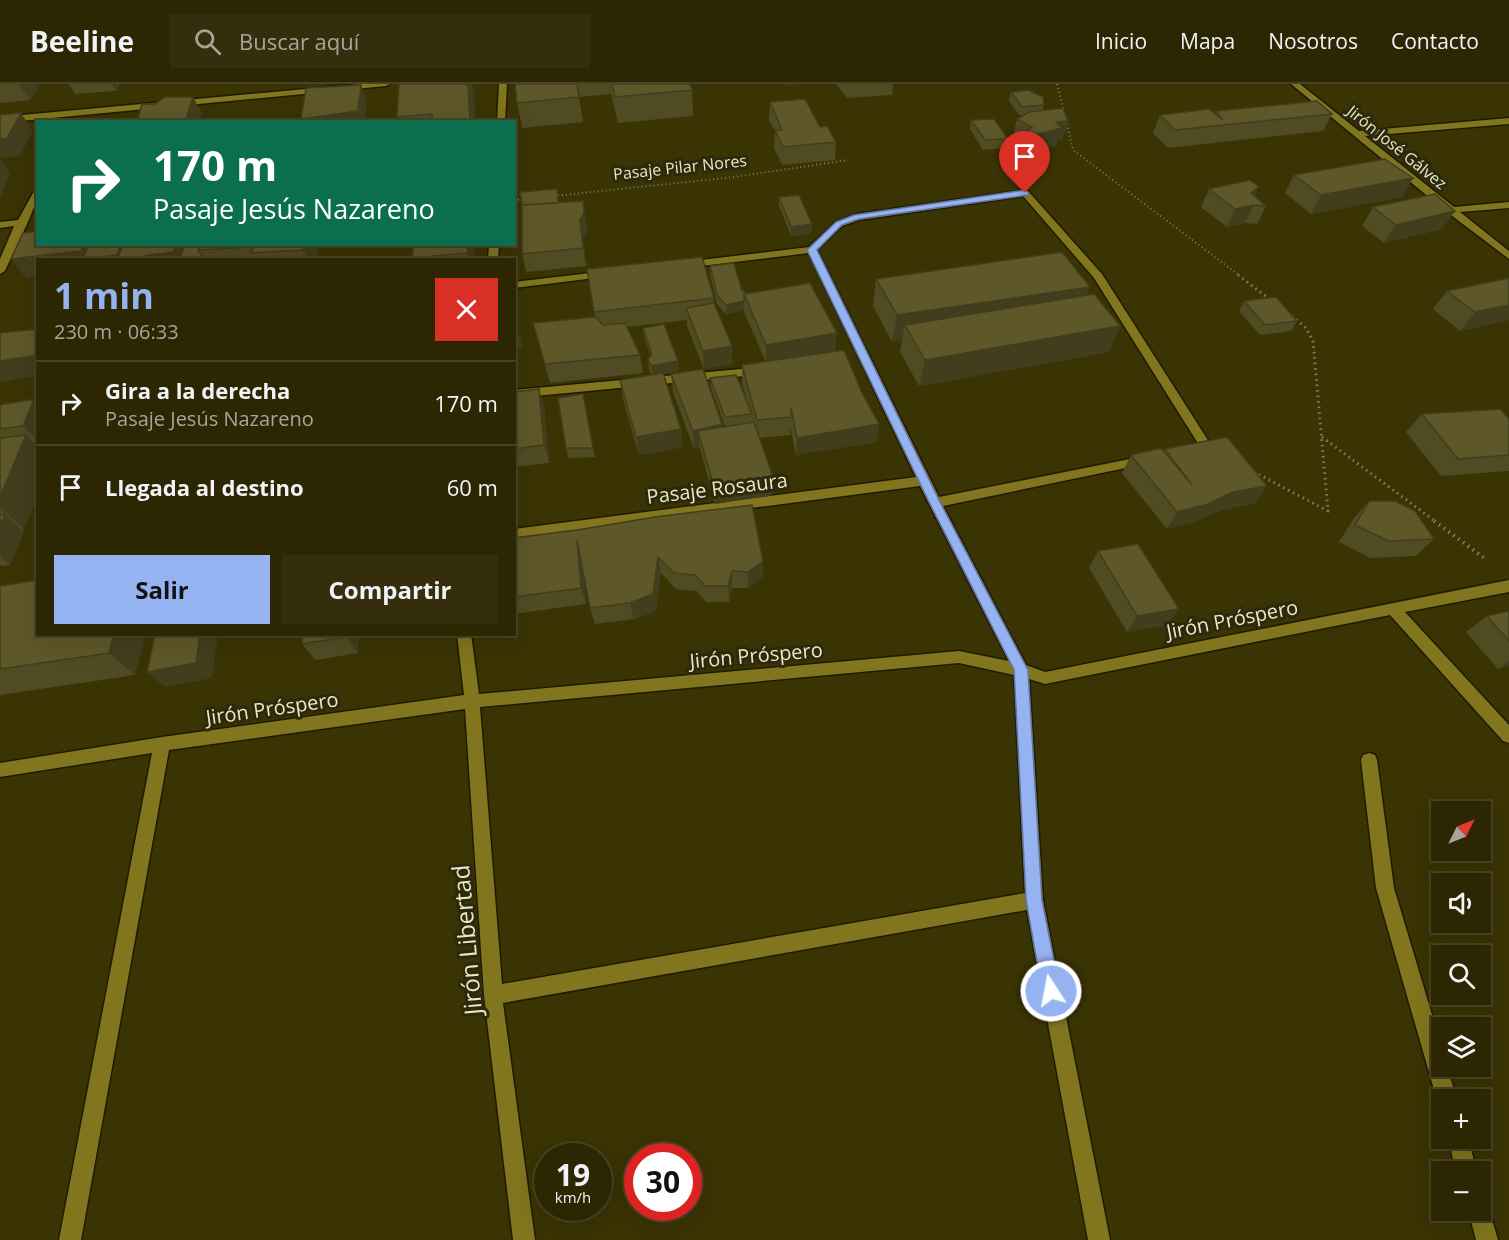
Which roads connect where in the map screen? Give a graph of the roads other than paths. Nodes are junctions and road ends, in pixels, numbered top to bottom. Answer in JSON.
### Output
{"nodes":[{"id":1,"x":386,"y":84,"type":"edge"},
{"id":2,"x":503,"y":84,"type":"edge"},
{"id":3,"x":1295,"y":84,"type":"edge"},
{"id":4,"x":83,"y":111,"type":"junction"},
{"id":5,"x":0,"y":120,"type":"edge"},
{"id":6,"x":79,"y":120,"type":"edge"},
{"id":7,"x":501,"y":120,"type":"edge"},
{"id":8,"x":1509,"y":121,"type":"edge"},
{"id":9,"x":1359,"y":134,"type":"junction"},
{"id":10,"x":36,"y":196,"type":"edge"},
{"id":11,"x":1509,"y":205,"type":"edge"},
{"id":12,"x":1450,"y":210,"type":"junction"},
{"id":13,"x":21,"y":222,"type":"junction"},
{"id":14,"x":0,"y":225,"type":"edge"},
{"id":15,"x":30,"y":238,"type":"edge"},
{"id":16,"x":14,"y":240,"type":"junction"},
{"id":17,"x":812,"y":250,"type":"junction"},
{"id":18,"x":1509,"y":256,"type":"edge"},
{"id":19,"x":669,"y":266,"type":"edge"},
{"id":20,"x":0,"y":271,"type":"edge"},
{"id":21,"x":622,"y":272,"type":"edge"},
{"id":22,"x":516,"y":285,"type":"edge"},
{"id":23,"x":772,"y":370,"type":"edge"},
{"id":24,"x":516,"y":394,"type":"edge"},
{"id":25,"x":1185,"y":452,"type":"edge"},
{"id":26,"x":1162,"y":457,"type":"edge"},
{"id":27,"x":924,"y":481,"type":"junction"},
{"id":28,"x":934,"y":502,"type":"junction"},
{"id":29,"x":516,"y":534,"type":"edge"},
{"id":30,"x":1509,"y":586,"type":"edge"},
{"id":31,"x":1392,"y":608,"type":"junction"},
{"id":32,"x":464,"y":636,"type":"edge"},
{"id":33,"x":1021,"y":670,"type":"junction"},
{"id":34,"x":472,"y":701,"type":"junction"},
{"id":35,"x":1509,"y":736,"type":"edge"},
{"id":36,"x":162,"y":744,"type":"junction"},
{"id":37,"x":1369,"y":760,"type":"dead end"},
{"id":38,"x":0,"y":770,"type":"edge"},
{"id":39,"x":1034,"y":900,"type":"junction"},
{"id":40,"x":493,"y":995,"type":"junction"},
{"id":41,"x":1444,"y":1089,"type":"edge"},
{"id":42,"x":1482,"y":1221,"type":"edge"},
{"id":43,"x":70,"y":1240,"type":"edge"},
{"id":44,"x":524,"y":1240,"type":"edge"},
{"id":45,"x":1099,"y":1240,"type":"edge"},
{"id":46,"x":1487,"y":1240,"type":"edge"}],
"edges":[{"from":1,"to":4,"type":"street"},
{"from":2,"to":7,"type":"street"},
{"from":3,"to":9,"type":"street","name":"Jirón José Gálvez"},
{"from":4,"to":5,"type":"street"},
{"from":4,"to":6,"type":"street"},
{"from":8,"to":9,"type":"street"},
{"from":9,"to":12,"type":"street","name":"Jirón José Gálvez"},
{"from":10,"to":13,"type":"street"},
{"from":11,"to":12,"type":"street"},
{"from":12,"to":18,"type":"street","name":"Jirón José Gálvez"},
{"from":13,"to":14,"type":"street"},
{"from":13,"to":16,"type":"street"},
{"from":15,"to":16,"type":"street"},
{"from":16,"to":20,"type":"street"},
{"from":17,"to":19,"type":"street"},
{"from":17,"to":25,"type":"street"},
{"from":17,"to":27,"type":"street"},
{"from":21,"to":22,"type":"street"},
{"from":23,"to":24,"type":"street"},
{"from":26,"to":28,"type":"street"},
{"from":27,"to":28,"type":"street"},
{"from":27,"to":29,"type":"street","name":"Pasaje Rosaura"},
{"from":28,"to":33,"type":"street"},
{"from":30,"to":31,"type":"street","name":"Jirón Próspero"},
{"from":31,"to":33,"type":"street","name":"Jirón Próspero"},
{"from":31,"to":35,"type":"street"},
{"from":32,"to":34,"type":"street","name":"Jirón Libertad"},
{"from":33,"to":34,"type":"street","name":"Jirón Próspero"},
{"from":33,"to":39,"type":"street"},
{"from":34,"to":36,"type":"street","name":"Jirón Próspero"},
{"from":34,"to":40,"type":"street","name":"Jirón Libertad"},
{"from":36,"to":38,"type":"street","name":"Jirón Próspero"},
{"from":36,"to":43,"type":"street"},
{"from":37,"to":41,"type":"street"},
{"from":39,"to":40,"type":"street"},
{"from":39,"to":45,"type":"street"},
{"from":40,"to":44,"type":"street","name":"Jirón Libertad"},
{"from":42,"to":46,"type":"street"}]}
